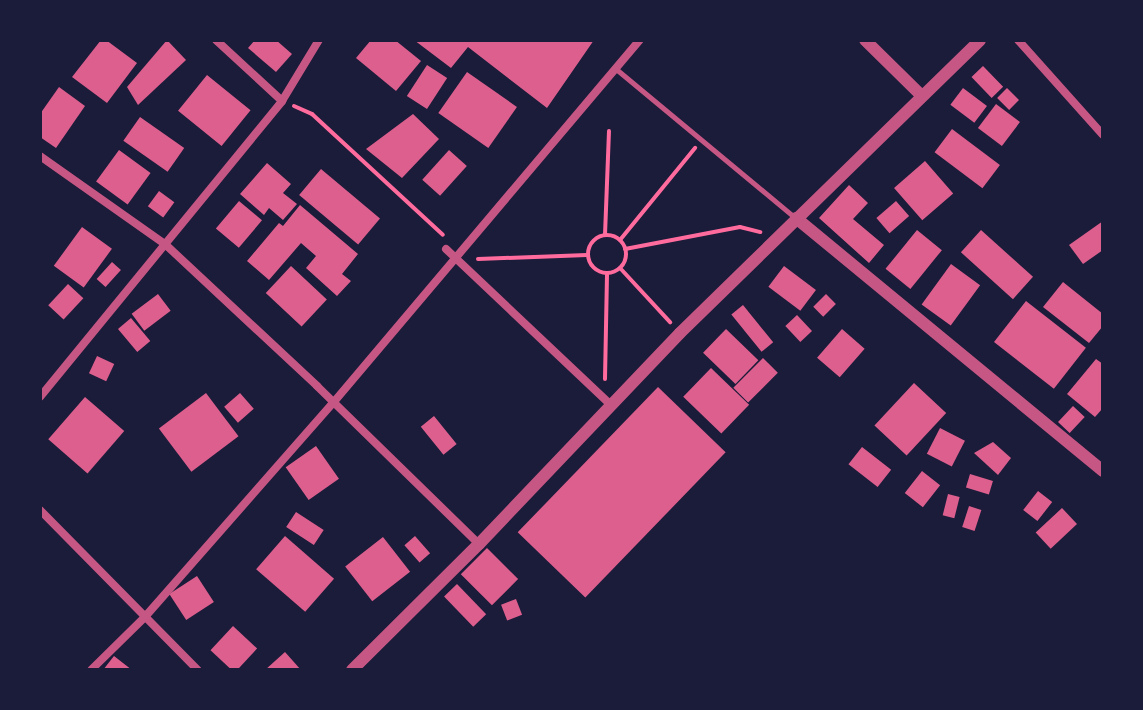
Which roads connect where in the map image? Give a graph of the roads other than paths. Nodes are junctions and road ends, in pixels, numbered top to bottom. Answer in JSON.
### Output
{"nodes":[{"id":1,"x":216,"y":40,"type":"edge"},
{"id":2,"x":319,"y":40,"type":"edge"},
{"id":3,"x":640,"y":40,"type":"edge"},
{"id":4,"x":865,"y":40,"type":"edge"},
{"id":5,"x":980,"y":40,"type":"edge"},
{"id":6,"x":1018,"y":40,"type":"edge"},
{"id":7,"x":616,"y":69,"type":"junction"},
{"id":8,"x":921,"y":95,"type":"junction"},
{"id":9,"x":282,"y":101,"type":"junction"},
{"id":10,"x":1103,"y":135,"type":"edge"},
{"id":11,"x":40,"y":156,"type":"edge"},
{"id":12,"x":796,"y":218,"type":"junction"},
{"id":13,"x":166,"y":245,"type":"junction"},
{"id":14,"x":446,"y":249,"type":"road end"},
{"id":15,"x":457,"y":260,"type":"junction"},
{"id":16,"x":40,"y":397,"type":"edge"},
{"id":17,"x":608,"y":402,"type":"junction"},
{"id":18,"x":333,"y":403,"type":"junction"},
{"id":19,"x":1103,"y":471,"type":"edge"},
{"id":20,"x":40,"y":510,"type":"edge"},
{"id":21,"x":479,"y":544,"type":"junction"},
{"id":22,"x":144,"y":618,"type":"junction"},
{"id":23,"x":91,"y":670,"type":"edge"},
{"id":24,"x":198,"y":670,"type":"edge"},
{"id":25,"x":352,"y":670,"type":"edge"}],
"edges":[{"from":1,"to":9,"type":"street"},
{"from":2,"to":9,"type":"street"},
{"from":3,"to":7,"type":"street"},
{"from":4,"to":8,"type":"street"},
{"from":5,"to":8,"type":"street"},
{"from":6,"to":10,"type":"street"},
{"from":7,"to":12,"type":"lane"},
{"from":7,"to":15,"type":"street"},
{"from":8,"to":12,"type":"street"},
{"from":9,"to":13,"type":"street"},
{"from":11,"to":13,"type":"street"},
{"from":12,"to":17,"type":"street"},
{"from":12,"to":19,"type":"street"},
{"from":13,"to":16,"type":"street"},
{"from":13,"to":18,"type":"street"},
{"from":14,"to":15,"type":"street"},
{"from":15,"to":17,"type":"street"},
{"from":15,"to":18,"type":"street"},
{"from":17,"to":21,"type":"street"},
{"from":18,"to":21,"type":"street"},
{"from":18,"to":22,"type":"street"},
{"from":20,"to":22,"type":"street"},
{"from":21,"to":25,"type":"street"},
{"from":22,"to":23,"type":"street"},
{"from":22,"to":24,"type":"street"}]}
